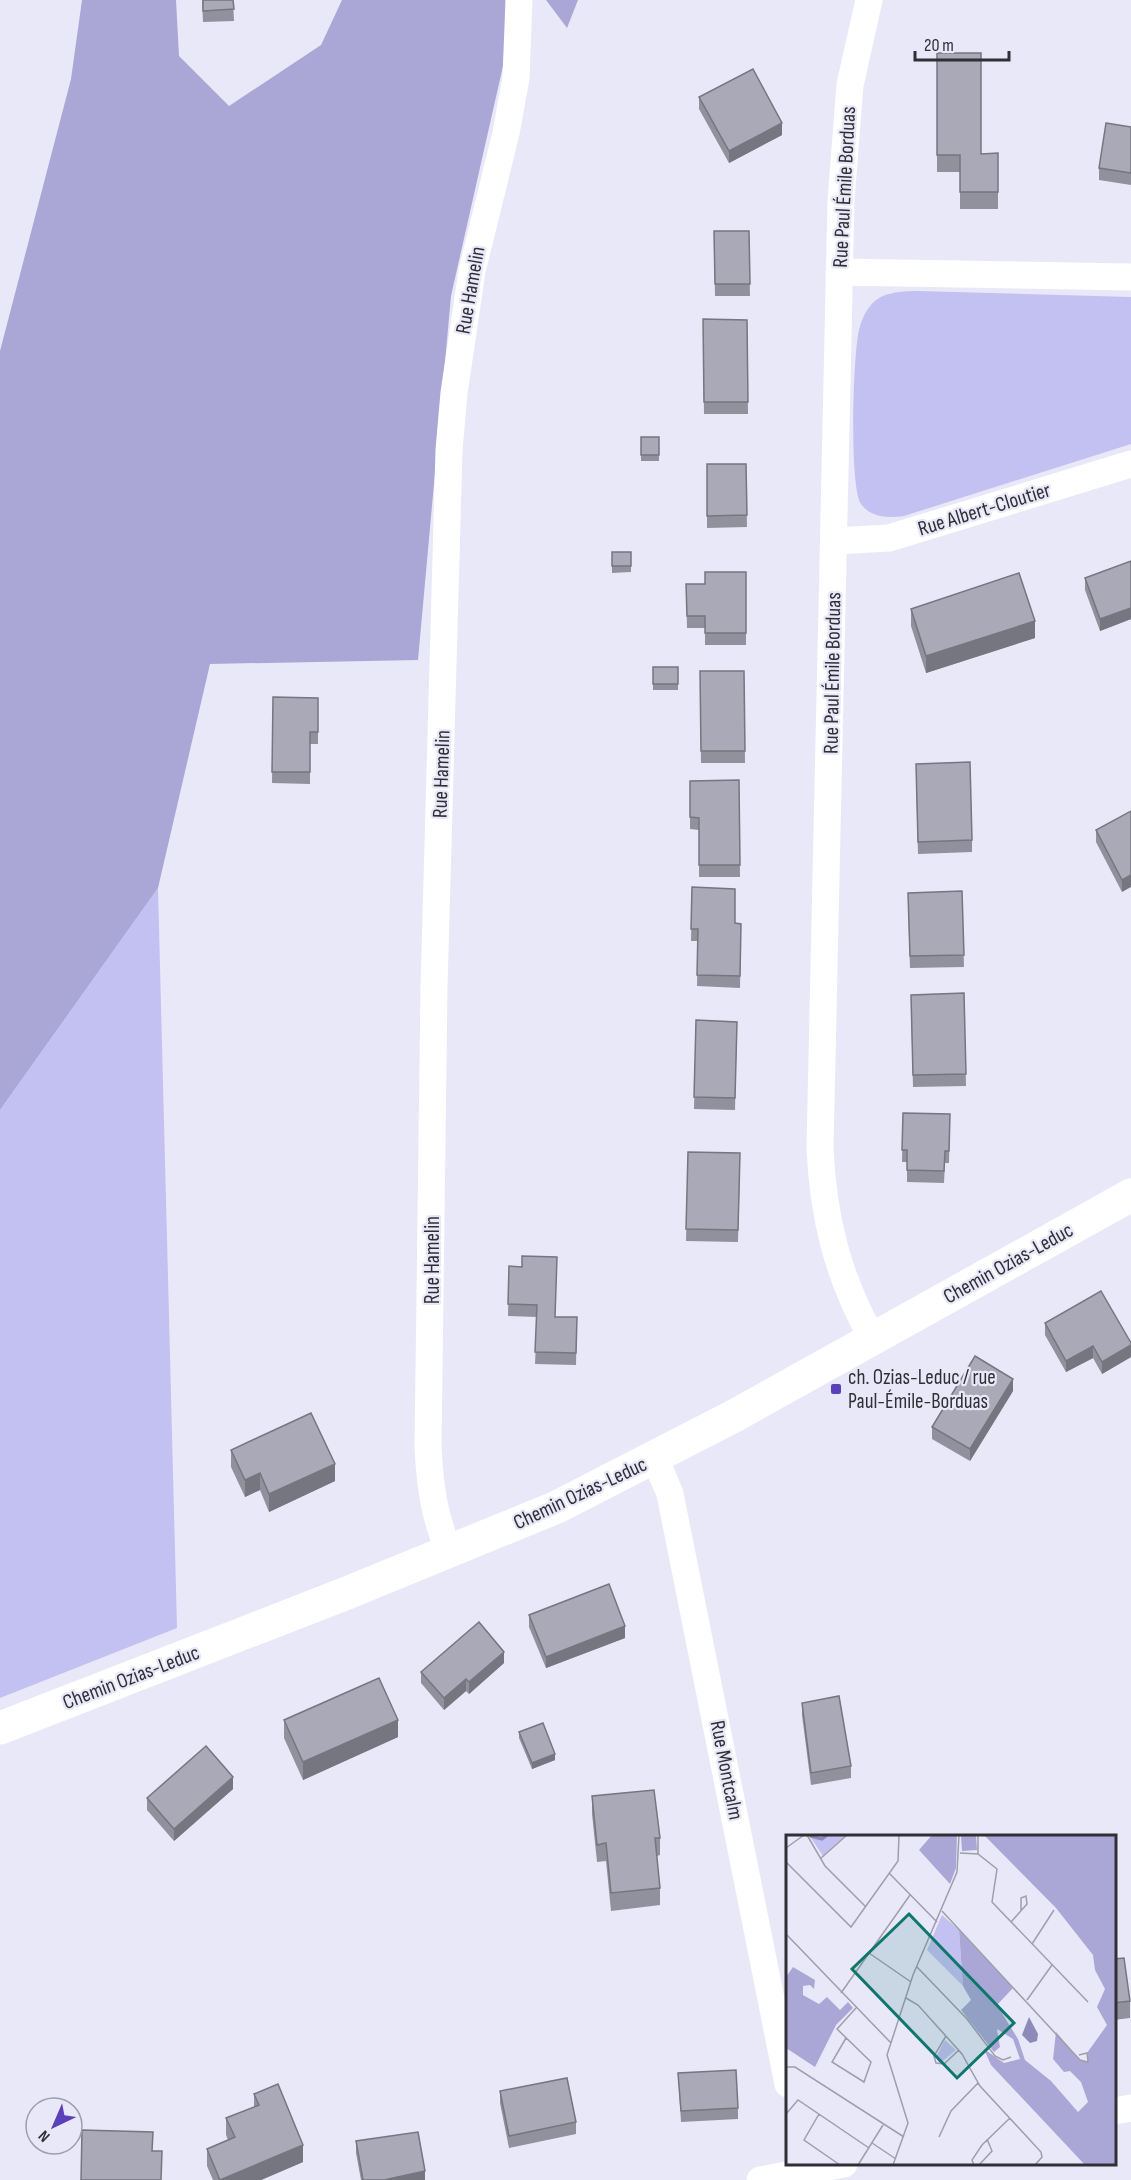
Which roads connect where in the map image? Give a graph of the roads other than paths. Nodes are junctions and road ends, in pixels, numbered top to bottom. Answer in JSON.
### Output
{"nodes":[{"id":1,"x":519,"y":0,"type":"edge"},
{"id":2,"x":869,"y":0,"type":"edge"},
{"id":3,"x":839,"y":272,"type":"junction"},
{"id":4,"x":1131,"y":277,"type":"edge"},
{"id":5,"x":1131,"y":464,"type":"edge"},
{"id":6,"x":835,"y":541,"type":"junction"},
{"id":7,"x":1131,"y":1195,"type":"edge"},
{"id":8,"x":872,"y":1338,"type":"junction"},
{"id":9,"x":655,"y":1458,"type":"junction"},
{"id":10,"x":449,"y":1552,"type":"junction"},
{"id":11,"x":0,"y":1728,"type":"edge"},
{"id":12,"x":786,"y":2074,"type":"edge"},
{"id":13,"x":1131,"y":2108,"type":"edge"},
{"id":14,"x":1116,"y":2111,"type":"edge"},
{"id":15,"x":827,"y":2165,"type":"edge"},
{"id":16,"x":802,"y":2168,"type":"edge"},
{"id":17,"x":760,"y":2180,"type":"edge"}],
"edges":[{"from":1,"to":10,"type":"street","name":"Rue Hamelin"},
{"from":2,"to":3,"type":"street","name":"Rue Paul Émile Borduas"},
{"from":3,"to":4,"type":"street"},
{"from":3,"to":6,"type":"street","name":"Rue Paul Émile Borduas"},
{"from":5,"to":6,"type":"street","name":"Rue Albert-Cloutier"},
{"from":6,"to":8,"type":"street","name":"Rue Paul Émile Borduas"},
{"from":7,"to":8,"type":"street","name":"Chemin Ozias-Leduc"},
{"from":8,"to":9,"type":"street","name":"Chemin Ozias-Leduc"},
{"from":9,"to":10,"type":"street","name":"Chemin Ozias-Leduc"},
{"from":9,"to":12,"type":"street","name":"Rue Montcalm"},
{"from":10,"to":11,"type":"street","name":"Chemin Ozias-Leduc"},
{"from":13,"to":14,"type":"street"},
{"from":15,"to":16,"type":"street"},
{"from":16,"to":17,"type":"street"}]}
